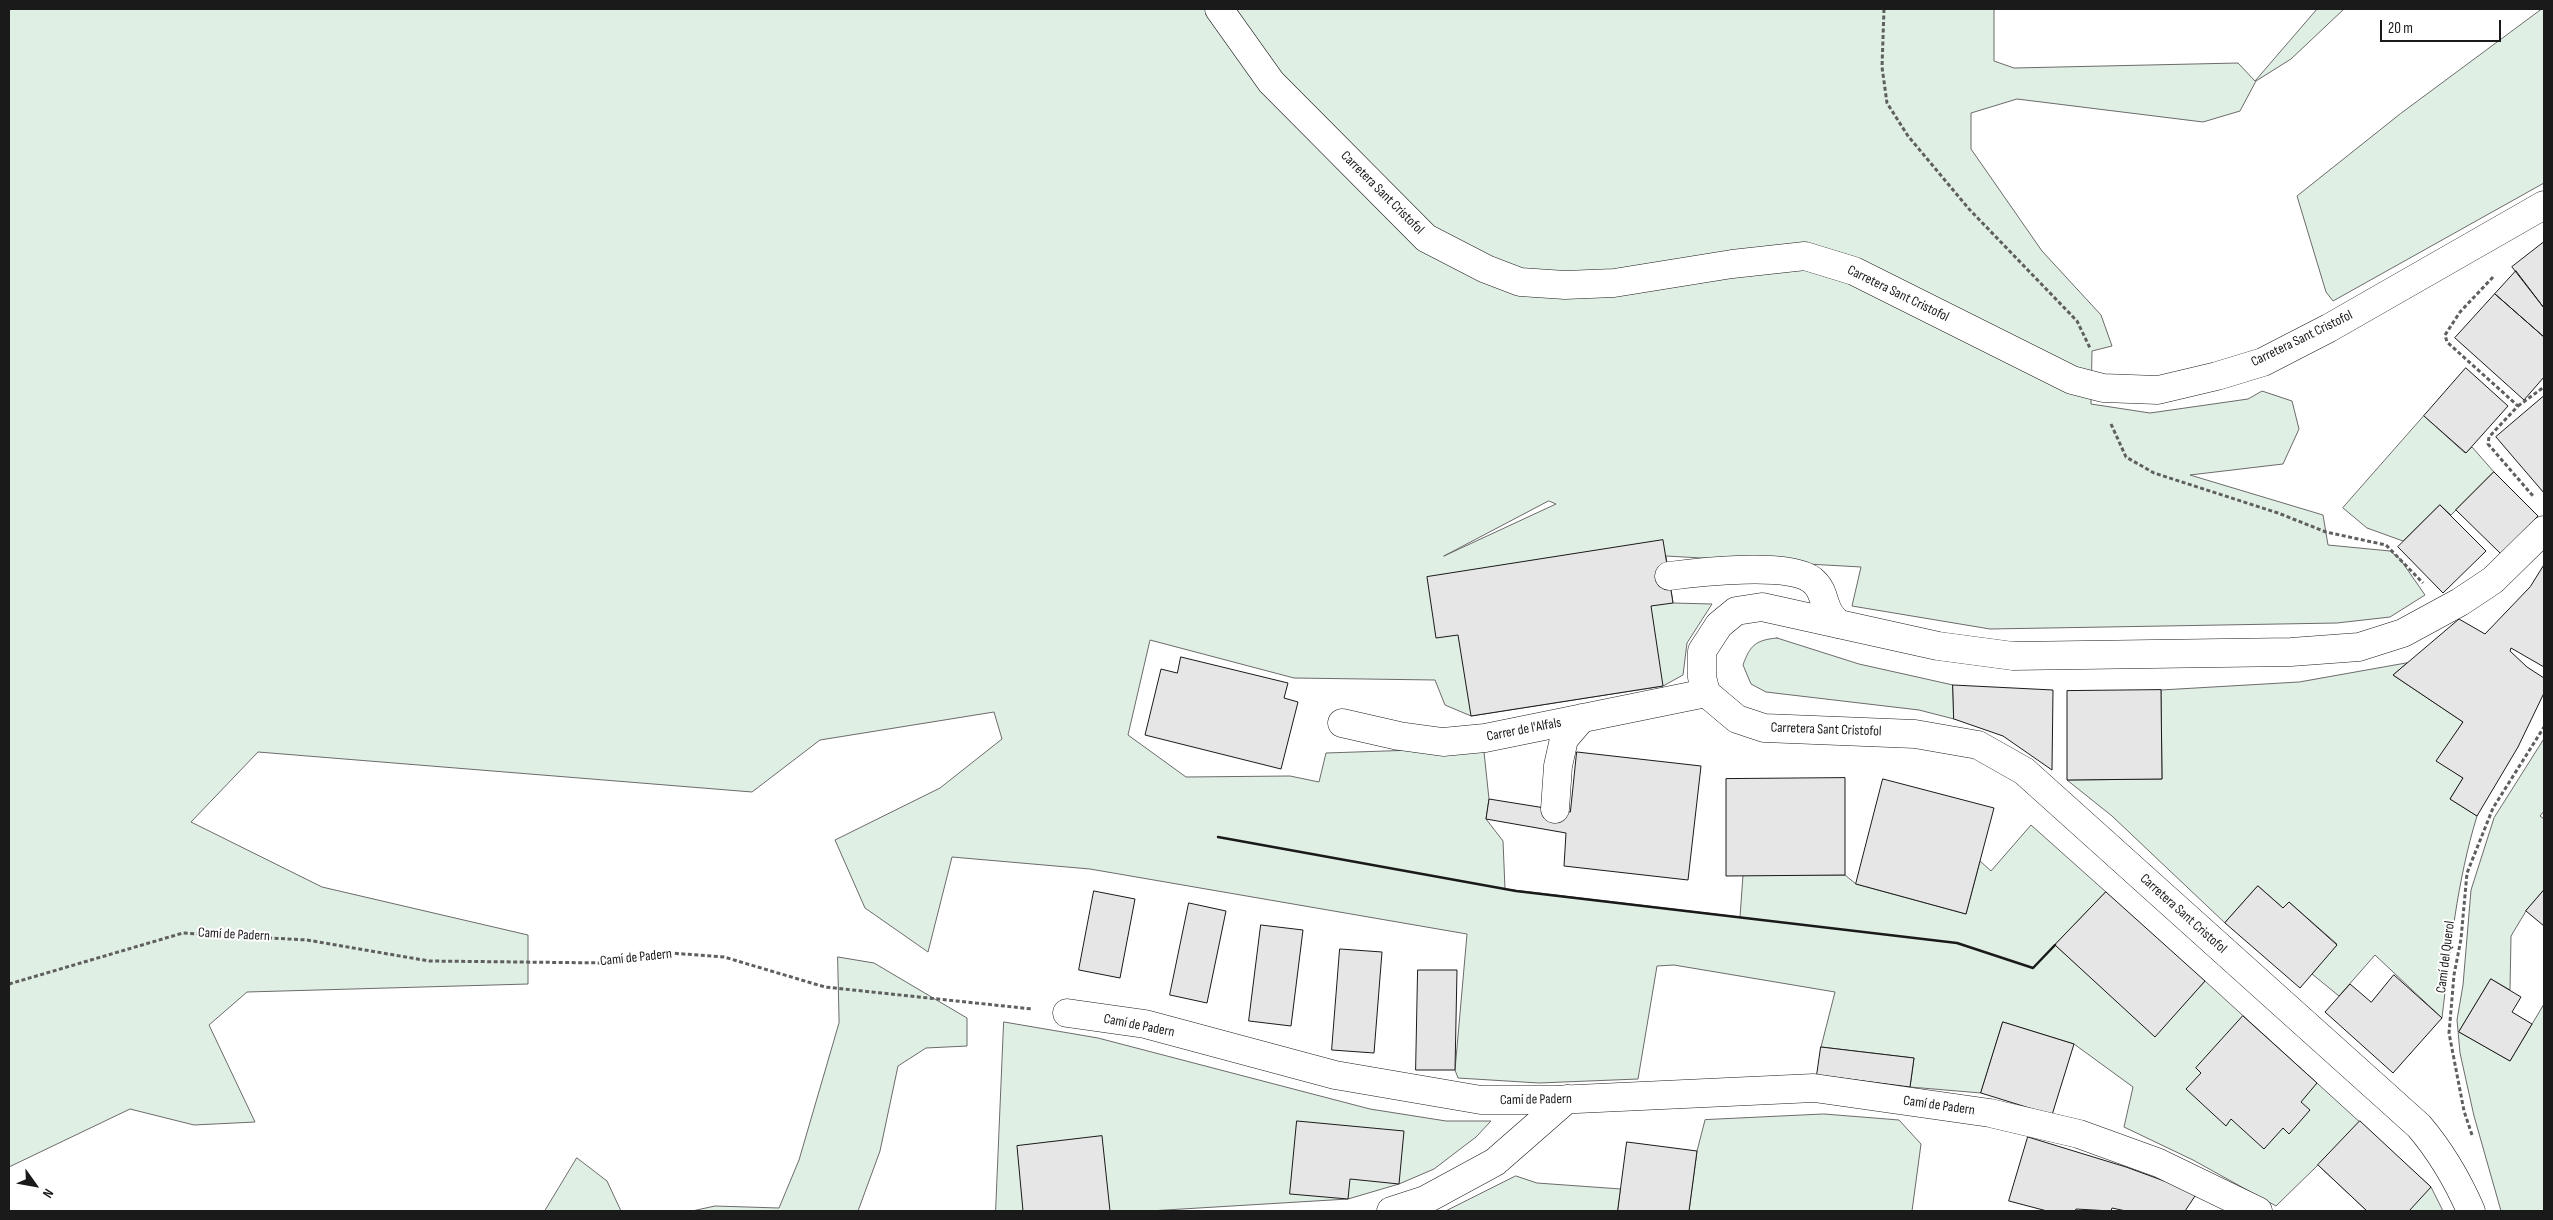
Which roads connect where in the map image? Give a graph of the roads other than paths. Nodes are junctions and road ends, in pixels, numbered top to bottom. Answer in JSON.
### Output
{"nodes":[{"id":1,"x":1219,"y":9,"type":"edge"},
{"id":2,"x":2544,"y":205,"type":"edge"},
{"id":3,"x":2544,"y":530,"type":"edge"},
{"id":4,"x":1668,"y":576,"type":"dead end"},
{"id":5,"x":1839,"y":624,"type":"junction"},
{"id":6,"x":1706,"y":693,"type":"junction"},
{"id":7,"x":1582,"y":718,"type":"junction"},
{"id":8,"x":1342,"y":723,"type":"dead end"},
{"id":9,"x":1555,"y":809,"type":"dead end"},
{"id":10,"x":1067,"y":1013,"type":"road end"},
{"id":11,"x":1567,"y":1100,"type":"junction"},
{"id":12,"x":1390,"y":1211,"type":"edge"},
{"id":13,"x":2258,"y":1211,"type":"edge"},
{"id":14,"x":2471,"y":1211,"type":"edge"}],
"edges":[{"from":1,"to":2,"type":"main road","name":"Carretera Sant Cristofol"},
{"from":3,"to":5,"type":"main road"},
{"from":4,"to":5,"type":"main road"},
{"from":5,"to":6,"type":"main road"},
{"from":6,"to":7,"type":"main road","name":"Carrer de l'Alfals"},
{"from":6,"to":14,"type":"main road","name":"Carretera Sant Cristofol"},
{"from":7,"to":8,"type":"main road","name":"Carrer de l'Alfals"},
{"from":7,"to":9,"type":"main road"},
{"from":10,"to":11,"type":"main road","name":"Camí de Padern"},
{"from":11,"to":12,"type":"main road"},
{"from":11,"to":13,"type":"main road","name":"Camí de Padern"}]}
